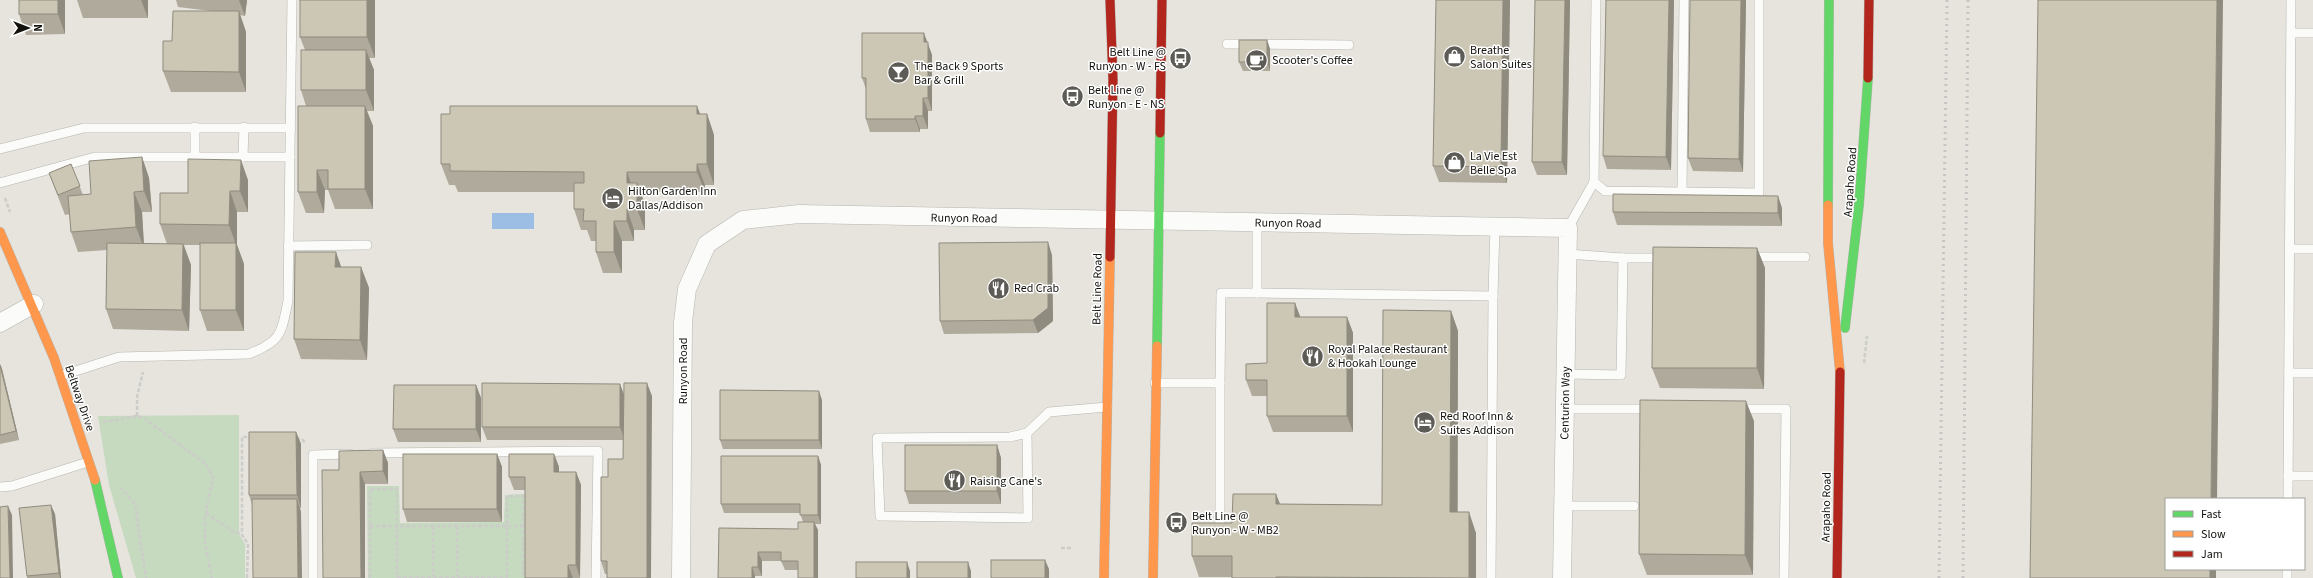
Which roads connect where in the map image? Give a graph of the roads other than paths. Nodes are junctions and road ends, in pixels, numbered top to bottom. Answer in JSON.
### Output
{"nodes":[{"id":1,"x":292,"y":0,"type":"edge"},
{"id":2,"x":1110,"y":0,"type":"edge"},
{"id":3,"x":1162,"y":0,"type":"edge"},
{"id":4,"x":1596,"y":0,"type":"edge"},
{"id":5,"x":1684,"y":0,"type":"edge"},
{"id":6,"x":1759,"y":0,"type":"edge"},
{"id":7,"x":1829,"y":0,"type":"edge"},
{"id":8,"x":1869,"y":0,"type":"edge"},
{"id":9,"x":2291,"y":0,"type":"edge"},
{"id":10,"x":2291,"y":33,"type":"junction"},
{"id":11,"x":2313,"y":33,"type":"edge"},
{"id":12,"x":1227,"y":44,"type":"dead end"},
{"id":13,"x":1349,"y":44,"type":"dead end"},
{"id":14,"x":195,"y":127,"type":"junction"},
{"id":15,"x":244,"y":127,"type":"junction"},
{"id":16,"x":291,"y":128,"type":"junction"},
{"id":17,"x":0,"y":149,"type":"edge"},
{"id":18,"x":195,"y":157,"type":"junction"},
{"id":19,"x":243,"y":157,"type":"junction"},
{"id":20,"x":290,"y":157,"type":"junction"},
{"id":21,"x":1594,"y":182,"type":"junction"},
{"id":22,"x":0,"y":183,"type":"edge"},
{"id":23,"x":1682,"y":192,"type":"junction"},
{"id":24,"x":1110,"y":221,"type":"junction"},
{"id":25,"x":1157,"y":222,"type":"junction"},
{"id":26,"x":1257,"y":223,"type":"junction"},
{"id":27,"x":1495,"y":226,"type":"junction"},
{"id":28,"x":1568,"y":228,"type":"junction"},
{"id":29,"x":0,"y":232,"type":"edge"},
{"id":30,"x":367,"y":245,"type":"dead end"},
{"id":31,"x":288,"y":246,"type":"junction"},
{"id":32,"x":2290,"y":249,"type":"junction"},
{"id":33,"x":2313,"y":249,"type":"edge"},
{"id":34,"x":1567,"y":254,"type":"junction"},
{"id":35,"x":1742,"y":257,"type":"edge"},
{"id":36,"x":1805,"y":257,"type":"dead end"},
{"id":37,"x":1623,"y":258,"type":"junction"},
{"id":38,"x":1671,"y":258,"type":"edge"},
{"id":39,"x":1257,"y":293,"type":"junction"},
{"id":40,"x":1494,"y":296,"type":"junction"},
{"id":41,"x":34,"y":304,"type":"junction"},
{"id":42,"x":0,"y":323,"type":"edge"},
{"id":43,"x":1840,"y":365,"type":"junction"},
{"id":44,"x":2289,"y":373,"type":"junction"},
{"id":45,"x":2313,"y":373,"type":"edge"},
{"id":46,"x":1566,"y":374,"type":"junction"},
{"id":47,"x":60,"y":376,"type":"junction"},
{"id":48,"x":1155,"y":383,"type":"junction"},
{"id":49,"x":1220,"y":383,"type":"junction"},
{"id":50,"x":1107,"y":406,"type":"junction"},
{"id":51,"x":1565,"y":409,"type":"junction"},
{"id":52,"x":1662,"y":409,"type":"edge"},
{"id":53,"x":1724,"y":409,"type":"edge"},
{"id":54,"x":1027,"y":433,"type":"junction"},
{"id":55,"x":88,"y":462,"type":"junction"},
{"id":56,"x":2288,"y":476,"type":"junction"},
{"id":57,"x":2313,"y":476,"type":"edge"},
{"id":58,"x":0,"y":487,"type":"edge"},
{"id":59,"x":2288,"y":498,"type":"edge"},
{"id":60,"x":1563,"y":506,"type":"junction"},
{"id":61,"x":1634,"y":506,"type":"dead end"},
{"id":62,"x":1220,"y":544,"type":"edge"},
{"id":63,"x":118,"y":578,"type":"edge"},
{"id":64,"x":313,"y":578,"type":"edge"},
{"id":65,"x":596,"y":578,"type":"edge"},
{"id":66,"x":681,"y":578,"type":"edge"},
{"id":67,"x":1104,"y":578,"type":"edge"},
{"id":68,"x":1153,"y":578,"type":"edge"},
{"id":69,"x":1491,"y":578,"type":"edge"},
{"id":70,"x":1562,"y":578,"type":"edge"},
{"id":71,"x":1784,"y":578,"type":"edge"},
{"id":72,"x":1837,"y":578,"type":"edge"}],
"edges":[{"from":1,"to":16,"type":"lane"},
{"from":2,"to":24,"type":"main road","name":"Belt Line Road"},
{"from":3,"to":25,"type":"main road"},
{"from":4,"to":21,"type":"lane"},
{"from":5,"to":23,"type":"lane"},
{"from":6,"to":23,"type":"lane"},
{"from":7,"to":43,"type":"main road","name":"Arapaho Road"},
{"from":8,"to":43,"type":"main road","name":"Arapaho Road"},
{"from":9,"to":10,"type":"lane"},
{"from":10,"to":11,"type":"lane"},
{"from":10,"to":32,"type":"lane"},
{"from":12,"to":13,"type":"lane"},
{"from":14,"to":15,"type":"lane"},
{"from":14,"to":17,"type":"lane"},
{"from":14,"to":18,"type":"lane"},
{"from":15,"to":16,"type":"lane"},
{"from":15,"to":19,"type":"lane"},
{"from":16,"to":20,"type":"lane"},
{"from":18,"to":19,"type":"lane"},
{"from":18,"to":22,"type":"lane"},
{"from":19,"to":20,"type":"lane"},
{"from":20,"to":31,"type":"lane"},
{"from":21,"to":23,"type":"lane"},
{"from":21,"to":28,"type":"lane"},
{"from":24,"to":25,"type":"street","name":"Runyon Road"},
{"from":24,"to":50,"type":"main road","name":"Belt Line Road"},
{"from":24,"to":66,"type":"street","name":"Runyon Road"},
{"from":25,"to":26,"type":"street","name":"Runyon Road"},
{"from":25,"to":48,"type":"main road"},
{"from":26,"to":27,"type":"street","name":"Runyon Road"},
{"from":26,"to":39,"type":"lane"},
{"from":27,"to":28,"type":"street","name":"Runyon Road"},
{"from":27,"to":40,"type":"lane"},
{"from":28,"to":34,"type":"street","name":"Centurion Way"},
{"from":29,"to":41,"type":"main road","name":"Beltway Drive"},
{"from":30,"to":31,"type":"lane"},
{"from":31,"to":47,"type":"lane"},
{"from":32,"to":33,"type":"lane"},
{"from":32,"to":44,"type":"lane"},
{"from":34,"to":37,"type":"lane"},
{"from":34,"to":46,"type":"street","name":"Centurion Way"},
{"from":35,"to":36,"type":"lane"},
{"from":37,"to":38,"type":"lane"},
{"from":37,"to":46,"type":"lane"},
{"from":39,"to":40,"type":"lane"},
{"from":39,"to":49,"type":"lane"},
{"from":40,"to":69,"type":"lane"},
{"from":41,"to":42,"type":"street"},
{"from":41,"to":47,"type":"main road","name":"Beltway Drive"},
{"from":43,"to":72,"type":"main road","name":"Arapaho Road"},
{"from":44,"to":45,"type":"lane"},
{"from":44,"to":56,"type":"lane"},
{"from":46,"to":51,"type":"street","name":"Centurion Way"},
{"from":47,"to":55,"type":"main road","name":"Beltway Drive"},
{"from":48,"to":49,"type":"lane"},
{"from":48,"to":68,"type":"main road"},
{"from":49,"to":62,"type":"lane"},
{"from":50,"to":54,"type":"lane"},
{"from":50,"to":67,"type":"main road","name":"Belt Line Road"},
{"from":51,"to":52,"type":"lane"},
{"from":51,"to":60,"type":"street","name":"Centurion Way"},
{"from":53,"to":71,"type":"lane"},
{"from":54,"to":54,"type":"lane"},
{"from":55,"to":58,"type":"lane"},
{"from":55,"to":63,"type":"main road","name":"Beltway Drive"},
{"from":56,"to":57,"type":"lane"},
{"from":56,"to":59,"type":"lane"},
{"from":60,"to":61,"type":"lane"},
{"from":60,"to":70,"type":"street","name":"Centurion Way"},
{"from":64,"to":65,"type":"lane"}]}
